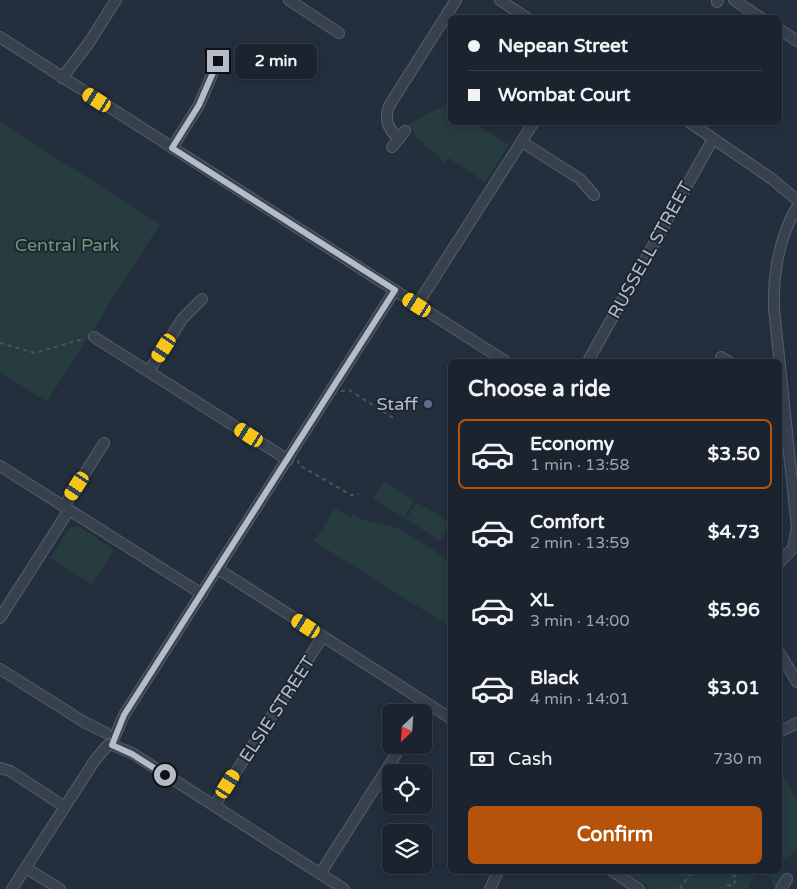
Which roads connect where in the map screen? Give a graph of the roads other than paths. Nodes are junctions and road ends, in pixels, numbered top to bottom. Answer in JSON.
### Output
{"nodes":[{"id":1,"x":116,"y":0,"type":"edge"},
{"id":2,"x":289,"y":0,"type":"edge"},
{"id":3,"x":456,"y":0,"type":"edge"},
{"id":4,"x":500,"y":0,"type":"edge"},
{"id":5,"x":734,"y":0,"type":"edge"},
{"id":6,"x":522,"y":15,"type":"edge"},
{"id":7,"x":756,"y":15,"type":"edge"},
{"id":8,"x":782,"y":31,"type":"edge"},
{"id":9,"x":339,"y":33,"type":"dead end"},
{"id":10,"x":0,"y":37,"type":"edge"},
{"id":11,"x":797,"y":41,"type":"edge"},
{"id":12,"x":218,"y":61,"type":"dead end"},
{"id":13,"x":66,"y":80,"type":"junction"},
{"id":14,"x":532,"y":125,"type":"edge"},
{"id":15,"x":693,"y":125,"type":"edge"},
{"id":16,"x":399,"y":139,"type":"dead end"},
{"id":17,"x":713,"y":139,"type":"junction"},
{"id":18,"x":522,"y":142,"type":"junction"},
{"id":19,"x":172,"y":148,"type":"junction"},
{"id":20,"x":772,"y":179,"type":"junction"},
{"id":21,"x":797,"y":192,"type":"edge"},
{"id":22,"x":594,"y":195,"type":"dead end"},
{"id":23,"x":797,"y":200,"type":"edge"},
{"id":24,"x":797,"y":207,"type":"edge"},
{"id":25,"x":797,"y":215,"type":"edge"},
{"id":26,"x":790,"y":224,"type":"junction"},
{"id":27,"x":395,"y":290,"type":"junction"},
{"id":28,"x":202,"y":298,"type":"dead end"},
{"id":29,"x":417,"y":305,"type":"junction"},
{"id":30,"x":90,"y":339,"type":"road end"},
{"id":31,"x":502,"y":359,"type":"edge"},
{"id":32,"x":589,"y":359,"type":"edge"},
{"id":33,"x":779,"y":359,"type":"edge"},
{"id":34,"x":149,"y":371,"type":"junction"},
{"id":35,"x":782,"y":403,"type":"edge"},
{"id":36,"x":104,"y":444,"type":"dead end"},
{"id":37,"x":293,"y":459,"type":"junction"},
{"id":38,"x":0,"y":466,"type":"edge"},
{"id":39,"x":67,"y":508,"type":"junction"},
{"id":40,"x":782,"y":560,"type":"edge"},
{"id":41,"x":218,"y":569,"type":"junction"},
{"id":42,"x":202,"y":594,"type":"junction"},
{"id":43,"x":0,"y":618,"type":"edge"},
{"id":44,"x":323,"y":636,"type":"junction"},
{"id":45,"x":782,"y":657,"type":"edge"},
{"id":46,"x":0,"y":669,"type":"edge"},
{"id":47,"x":797,"y":682,"type":"edge"},
{"id":48,"x":419,"y":704,"type":"edge"},
{"id":49,"x":432,"y":711,"type":"edge"},
{"id":50,"x":448,"y":717,"type":"edge"},
{"id":51,"x":797,"y":718,"type":"edge"},
{"id":52,"x":793,"y":724,"type":"edge"},
{"id":53,"x":782,"y":730,"type":"edge"},
{"id":54,"x":109,"y":739,"type":"junction"},
{"id":55,"x":396,"y":754,"type":"edge"},
{"id":56,"x":0,"y":768,"type":"edge"},
{"id":57,"x":214,"y":806,"type":"junction"},
{"id":58,"x":65,"y":807,"type":"junction"},
{"id":59,"x":26,"y":868,"type":"junction"},
{"id":60,"x":320,"y":874,"type":"junction"},
{"id":61,"x":497,"y":874,"type":"edge"},
{"id":62,"x":616,"y":874,"type":"edge"},
{"id":63,"x":635,"y":888,"type":"edge"},
{"id":64,"x":12,"y":889,"type":"edge"},
{"id":65,"x":60,"y":889,"type":"edge"},
{"id":66,"x":344,"y":889,"type":"edge"},
{"id":67,"x":490,"y":889,"type":"edge"}],
"edges":[{"from":1,"to":13,"type":"street"},
{"from":2,"to":9,"type":"street"},
{"from":3,"to":16,"type":"street"},
{"from":4,"to":6,"type":"street"},
{"from":5,"to":7,"type":"street"},
{"from":8,"to":11,"type":"street"},
{"from":10,"to":13,"type":"street"},
{"from":12,"to":19,"type":"street"},
{"from":13,"to":19,"type":"street"},
{"from":14,"to":18,"type":"street"},
{"from":15,"to":17,"type":"street"},
{"from":17,"to":20,"type":"street"},
{"from":17,"to":32,"type":"street","name":"RUSSELL STREET"},
{"from":18,"to":22,"type":"street"},
{"from":18,"to":29,"type":"street"},
{"from":19,"to":27,"type":"street"},
{"from":20,"to":21,"type":"street"},
{"from":20,"to":23,"type":"street"},
{"from":24,"to":26,"type":"street"},
{"from":25,"to":26,"type":"street"},
{"from":26,"to":33,"type":"street"},
{"from":27,"to":29,"type":"street"},
{"from":27,"to":37,"type":"street"},
{"from":28,"to":34,"type":"street"},
{"from":29,"to":31,"type":"street"},
{"from":30,"to":34,"type":"street"},
{"from":34,"to":37,"type":"street"},
{"from":35,"to":40,"type":"street"},
{"from":36,"to":39,"type":"street"},
{"from":37,"to":41,"type":"street"},
{"from":38,"to":39,"type":"street"},
{"from":39,"to":42,"type":"street"},
{"from":39,"to":43,"type":"street"},
{"from":41,"to":42,"type":"street"},
{"from":41,"to":44,"type":"street"},
{"from":42,"to":54,"type":"street"},
{"from":44,"to":48,"type":"street"},
{"from":44,"to":57,"type":"street","name":"ELSIE STREET"},
{"from":45,"to":47,"type":"street"},
{"from":46,"to":54,"type":"street"},
{"from":49,"to":50,"type":"street"},
{"from":51,"to":52,"type":"street"},
{"from":52,"to":53,"type":"street"},
{"from":54,"to":57,"type":"street"},
{"from":54,"to":58,"type":"street"},
{"from":55,"to":60,"type":"street"},
{"from":56,"to":58,"type":"street"},
{"from":57,"to":60,"type":"street"},
{"from":58,"to":59,"type":"street"},
{"from":59,"to":64,"type":"street"},
{"from":59,"to":65,"type":"street"},
{"from":60,"to":66,"type":"street"},
{"from":61,"to":67,"type":"street"},
{"from":62,"to":63,"type":"street"}]}
